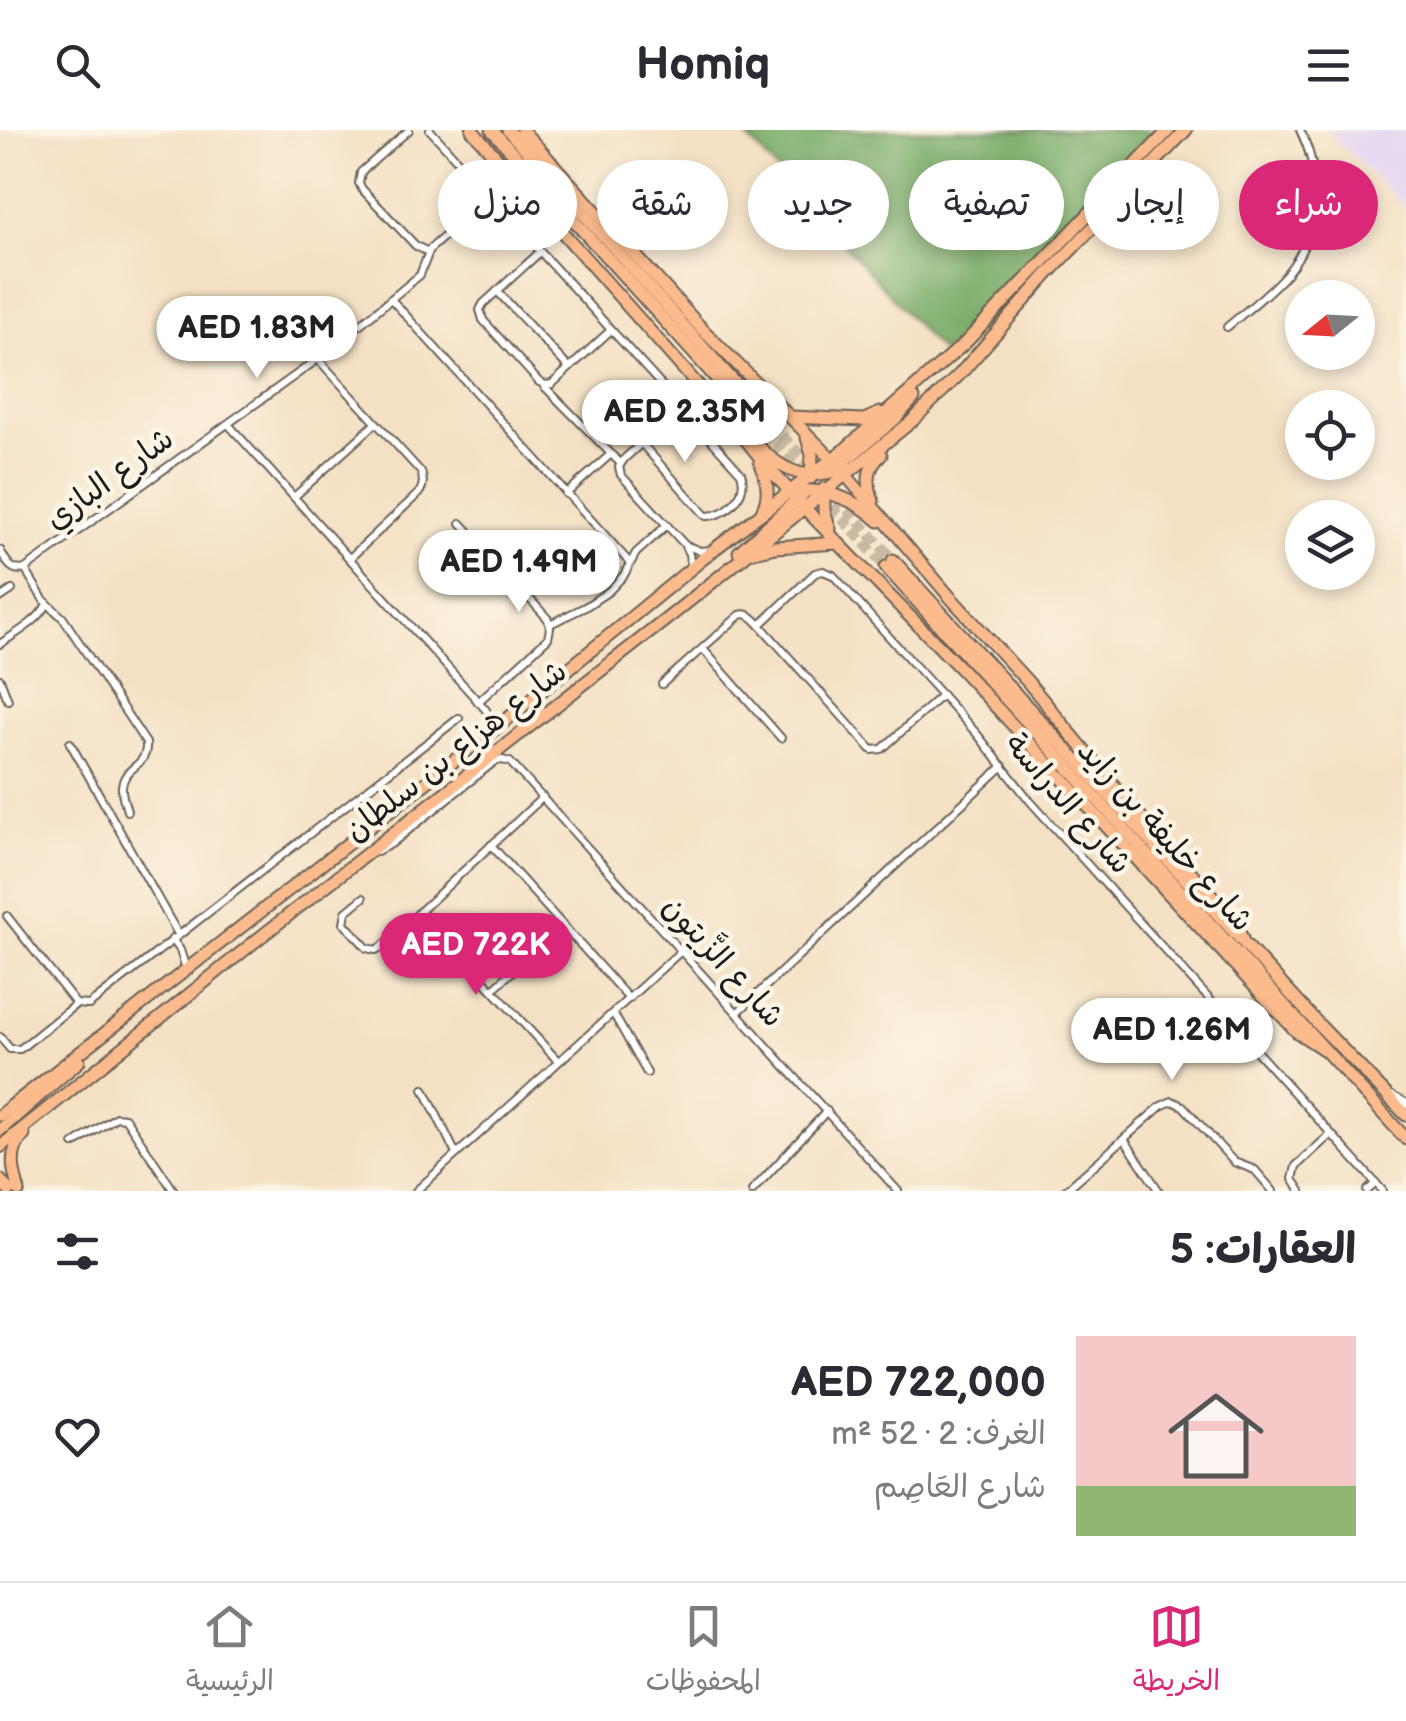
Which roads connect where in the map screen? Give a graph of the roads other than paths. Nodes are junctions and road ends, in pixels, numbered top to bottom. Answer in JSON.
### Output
{"nodes":[{"id":1,"x":409,"y":130,"type":"edge"},
{"id":2,"x":430,"y":130,"type":"edge"},
{"id":3,"x":472,"y":130,"type":"edge"},
{"id":4,"x":492,"y":130,"type":"edge"},
{"id":5,"x":508,"y":130,"type":"edge"},
{"id":6,"x":522,"y":130,"type":"edge"},
{"id":7,"x":1170,"y":130,"type":"edge"},
{"id":8,"x":1186,"y":130,"type":"edge"},
{"id":9,"x":1300,"y":130,"type":"edge"},
{"id":10,"x":496,"y":156,"type":"junction"},
{"id":11,"x":458,"y":160,"type":"edge"},
{"id":12,"x":497,"y":160,"type":"edge"},
{"id":13,"x":499,"y":160,"type":"edge"},
{"id":14,"x":438,"y":243,"type":"edge"},
{"id":15,"x":577,"y":248,"type":"edge"},
{"id":16,"x":428,"y":252,"type":"junction"},
{"id":17,"x":540,"y":252,"type":"joint"},
{"id":18,"x":497,"y":291,"type":"junction"},
{"id":19,"x":391,"y":299,"type":"junction"},
{"id":20,"x":1228,"y":327,"type":"dead end"},
{"id":21,"x":611,"y":330,"type":"junction"},
{"id":22,"x":318,"y":359,"type":"junction"},
{"id":23,"x":570,"y":368,"type":"junction"},
{"id":24,"x":924,"y":382,"type":"junction"},
{"id":25,"x":542,"y":384,"type":"junction"},
{"id":26,"x":928,"y":406,"type":"junction"},
{"id":27,"x":680,"y":408,"type":"junction"},
{"id":28,"x":724,"y":412,"type":"junction"},
{"id":29,"x":789,"y":417,"type":"junction"},
{"id":30,"x":376,"y":422,"type":"junction"},
{"id":31,"x":228,"y":424,"type":"junction"},
{"id":32,"x":802,"y":429,"type":"junction"},
{"id":33,"x":642,"y":443,"type":"junction"},
{"id":34,"x":611,"y":454,"type":"junction"},
{"id":35,"x":620,"y":463,"type":"junction"},
{"id":36,"x":838,"y":469,"type":"junction"},
{"id":37,"x":812,"y":475,"type":"junction"},
{"id":38,"x":823,"y":492,"type":"junction"},
{"id":39,"x":566,"y":494,"type":"junction"},
{"id":40,"x":294,"y":497,"type":"junction"},
{"id":41,"x":799,"y":497,"type":"junction"},
{"id":42,"x":877,"y":509,"type":"junction"},
{"id":43,"x":760,"y":515,"type":"junction"},
{"id":44,"x":460,"y":523,"type":"dead end"},
{"id":45,"x":667,"y":525,"type":"junction"},
{"id":46,"x":836,"y":541,"type":"junction"},
{"id":47,"x":684,"y":544,"type":"junction"},
{"id":48,"x":716,"y":548,"type":"junction"},
{"id":49,"x":0,"y":550,"type":"edge"},
{"id":50,"x":745,"y":555,"type":"junction"},
{"id":51,"x":350,"y":558,"type":"junction"},
{"id":52,"x":3,"y":562,"type":"edge"},
{"id":53,"x":630,"y":562,"type":"junction"},
{"id":54,"x":26,"y":569,"type":"junction"},
{"id":55,"x":691,"y":570,"type":"junction"},
{"id":56,"x":722,"y":574,"type":"junction"},
{"id":57,"x":12,"y":590,"type":"dead end"},
{"id":58,"x":950,"y":597,"type":"junction"},
{"id":59,"x":0,"y":598,"type":"edge"},
{"id":60,"x":47,"y":604,"type":"junction"},
{"id":61,"x":550,"y":624,"type":"junction"},
{"id":62,"x":760,"y":625,"type":"junction"},
{"id":63,"x":0,"y":644,"type":"edge"},
{"id":64,"x":703,"y":648,"type":"junction"},
{"id":65,"x":0,"y":679,"type":"edge"},
{"id":66,"x":662,"y":684,"type":"dead end"},
{"id":67,"x":942,"y":695,"type":"junction"},
{"id":68,"x":8,"y":700,"type":"dead end"},
{"id":69,"x":478,"y":702,"type":"junction"},
{"id":70,"x":486,"y":710,"type":"junction"},
{"id":71,"x":516,"y":711,"type":"junction"},
{"id":72,"x":459,"y":718,"type":"dead end"},
{"id":73,"x":490,"y":732,"type":"junction"},
{"id":74,"x":515,"y":737,"type":"junction"},
{"id":75,"x":781,"y":738,"type":"dead end"},
{"id":76,"x":70,"y":742,"type":"dead end"},
{"id":77,"x":513,"y":765,"type":"junction"},
{"id":78,"x":1003,"y":766,"type":"junction"},
{"id":79,"x":543,"y":797,"type":"junction"},
{"id":80,"x":127,"y":811,"type":"dead end"},
{"id":81,"x":492,"y":846,"type":"junction"},
{"id":82,"x":366,"y":854,"type":"junction"},
{"id":83,"x":363,"y":898,"type":"dead end"},
{"id":84,"x":420,"y":911,"type":"junction"},
{"id":85,"x":7,"y":916,"type":"dead end"},
{"id":86,"x":562,"y":926,"type":"junction"},
{"id":87,"x":175,"y":937,"type":"junction"},
{"id":88,"x":1242,"y":942,"type":"junction"},
{"id":89,"x":180,"y":950,"type":"junction"},
{"id":90,"x":682,"y":951,"type":"junction"},
{"id":91,"x":206,"y":954,"type":"junction"},
{"id":92,"x":234,"y":958,"type":"junction"},
{"id":93,"x":186,"y":970,"type":"junction"},
{"id":94,"x":493,"y":989,"type":"junction"},
{"id":95,"x":629,"y":999,"type":"junction"},
{"id":96,"x":76,"y":1004,"type":"junction"},
{"id":97,"x":738,"y":1012,"type":"junction"},
{"id":98,"x":613,"y":1013,"type":"junction"},
{"id":99,"x":108,"y":1029,"type":"junction"},
{"id":100,"x":0,"y":1038,"type":"edge"},
{"id":101,"x":1323,"y":1049,"type":"junction"},
{"id":102,"x":558,"y":1061,"type":"junction"},
{"id":103,"x":647,"y":1073,"type":"dead end"},
{"id":104,"x":424,"y":1089,"type":"dead end"},
{"id":105,"x":1386,"y":1094,"type":"junction"},
{"id":106,"x":18,"y":1100,"type":"junction"},
{"id":107,"x":1406,"y":1104,"type":"edge"},
{"id":108,"x":0,"y":1105,"type":"edge"},
{"id":109,"x":827,"y":1112,"type":"junction"},
{"id":110,"x":0,"y":1115,"type":"edge"},
{"id":111,"x":1406,"y":1115,"type":"edge"},
{"id":112,"x":0,"y":1130,"type":"edge"},
{"id":113,"x":1331,"y":1134,"type":"junction"},
{"id":114,"x":1124,"y":1139,"type":"junction"},
{"id":115,"x":1406,"y":1139,"type":"edge"},
{"id":116,"x":74,"y":1144,"type":"dead end"},
{"id":117,"x":0,"y":1147,"type":"edge"},
{"id":118,"x":456,"y":1154,"type":"junction"},
{"id":119,"x":0,"y":1180,"type":"edge"},
{"id":120,"x":1376,"y":1183,"type":"junction"},
{"id":121,"x":8,"y":1191,"type":"edge"},
{"id":122,"x":20,"y":1191,"type":"edge"},
{"id":123,"x":174,"y":1191,"type":"edge"},
{"id":124,"x":416,"y":1191,"type":"edge"},
{"id":125,"x":752,"y":1191,"type":"edge"},
{"id":126,"x":898,"y":1191,"type":"edge"},
{"id":127,"x":1065,"y":1191,"type":"edge"},
{"id":128,"x":1159,"y":1191,"type":"edge"},
{"id":129,"x":1274,"y":1191,"type":"edge"},
{"id":130,"x":1301,"y":1191,"type":"edge"},
{"id":131,"x":1368,"y":1191,"type":"edge"},
{"id":132,"x":1383,"y":1191,"type":"edge"}],
"edges":[{"from":1,"to":16,"type":"street"},
{"from":2,"to":11,"type":"street"},
{"from":3,"to":10,"type":"main road"},
{"from":4,"to":5,"type":"main road"},
{"from":6,"to":29,"type":"main road"},
{"from":7,"to":24,"type":"main road"},
{"from":8,"to":26,"type":"main road"},
{"from":9,"to":20,"type":"street"},
{"from":10,"to":12,"type":"street"},
{"from":10,"to":13,"type":"main road"},
{"from":14,"to":16,"type":"street","name":"شارع البازي"},
{"from":15,"to":28,"type":"main road"},
{"from":16,"to":19,"type":"street","name":"شارع البازي"},
{"from":17,"to":18,"type":"street"},
{"from":17,"to":21,"type":"street"},
{"from":18,"to":23,"type":"street"},
{"from":18,"to":25,"type":"street"},
{"from":19,"to":22,"type":"street","name":"شارع البازي"},
{"from":19,"to":39,"type":"street"},
{"from":21,"to":23,"type":"street"},
{"from":21,"to":27,"type":"street"},
{"from":22,"to":30,"type":"street"},
{"from":22,"to":31,"type":"street","name":"شارع البازي"},
{"from":23,"to":25,"type":"street"},
{"from":24,"to":29,"type":"main road"},
{"from":24,"to":36,"type":"main road"},
{"from":25,"to":34,"type":"street"},
{"from":26,"to":36,"type":"main road"},
{"from":26,"to":42,"type":"main road"},
{"from":27,"to":33,"type":"street"},
{"from":27,"to":33,"type":"street"},
{"from":28,"to":37,"type":"main road"},
{"from":28,"to":41,"type":"main road"},
{"from":28,"to":43,"type":"main road"},
{"from":29,"to":32,"type":"main road"},
{"from":30,"to":40,"type":"street"},
{"from":30,"to":51,"type":"street"},
{"from":31,"to":40,"type":"street"},
{"from":31,"to":54,"type":"street","name":"شارع البازي"},
{"from":32,"to":36,"type":"main road"},
{"from":32,"to":37,"type":"main road"},
{"from":33,"to":35,"type":"street"},
{"from":34,"to":35,"type":"street"},
{"from":34,"to":39,"type":"street"},
{"from":35,"to":45,"type":"street"},
{"from":36,"to":37,"type":"main road"},
{"from":36,"to":38,"type":"main road"},
{"from":36,"to":42,"type":"main road"},
{"from":37,"to":41,"type":"main road"},
{"from":38,"to":41,"type":"main road"},
{"from":38,"to":46,"type":"main road"},
{"from":38,"to":58,"type":"main road"},
{"from":39,"to":53,"type":"street"},
{"from":40,"to":51,"type":"street"},
{"from":41,"to":43,"type":"main road","name":"شارع هزاع بن سلطان"},
{"from":41,"to":46,"type":"main road"},
{"from":41,"to":50,"type":"main road","name":"شارع هزاع بن سلطان"},
{"from":41,"to":56,"type":"main road"},
{"from":42,"to":58,"type":"main road"},
{"from":43,"to":48,"type":"main road","name":"شارع هزاع بن سلطان"},
{"from":44,"to":61,"type":"street"},
{"from":45,"to":47,"type":"street"},
{"from":45,"to":53,"type":"street"},
{"from":46,"to":50,"type":"main road"},
{"from":46,"to":101,"type":"main road"},
{"from":47,"to":48,"type":"street"},
{"from":47,"to":55,"type":"street"},
{"from":48,"to":55,"type":"main road","name":"شارع هزاع بن سلطان"},
{"from":49,"to":52,"type":"street","name":"شارع البازي"},
{"from":50,"to":56,"type":"main road","name":"شارع هزاع بن سلطان"},
{"from":51,"to":69,"type":"street"},
{"from":52,"to":54,"type":"street","name":"شارع البازي"},
{"from":53,"to":61,"type":"street"},
{"from":54,"to":60,"type":"street","name":"شارع البازي"},
{"from":55,"to":71,"type":"main road","name":"شارع هزاع بن سلطان"},
{"from":56,"to":74,"type":"main road","name":"شارع هزاع بن سلطان"},
{"from":57,"to":59,"type":"street"},
{"from":58,"to":88,"type":"main road"},
{"from":60,"to":63,"type":"street"},
{"from":60,"to":80,"type":"street","name":"شارع البازي"},
{"from":61,"to":69,"type":"street"},
{"from":62,"to":64,"type":"street"},
{"from":62,"to":67,"type":"street","name":"شارع الدراسة"},
{"from":62,"to":67,"type":"street"},
{"from":64,"to":66,"type":"street"},
{"from":64,"to":75,"type":"street"},
{"from":65,"to":68,"type":"street"},
{"from":67,"to":78,"type":"street","name":"شارع الدراسة"},
{"from":69,"to":70,"type":"street"},
{"from":70,"to":71,"type":"street"},
{"from":70,"to":73,"type":"street"},
{"from":71,"to":73,"type":"main road","name":"شارع هزاع بن سلطان"},
{"from":72,"to":87,"type":"street"},
{"from":73,"to":91,"type":"main road","name":"شارع هزاع بن سلطان"},
{"from":74,"to":77,"type":"street"},
{"from":74,"to":82,"type":"main road","name":"شارع هزاع بن سلطان"},
{"from":76,"to":87,"type":"street"},
{"from":77,"to":79,"type":"street","name":"شارع الزَّيتون"},
{"from":77,"to":82,"type":"street"},
{"from":78,"to":97,"type":"street"},
{"from":78,"to":113,"type":"street","name":"شارع الدراسة"},
{"from":79,"to":81,"type":"street"},
{"from":79,"to":90,"type":"street","name":"شارع الزَّيتون"},
{"from":81,"to":84,"type":"street"},
{"from":81,"to":86,"type":"street"},
{"from":82,"to":92,"type":"main road","name":"شارع هزاع بن سلطان"},
{"from":83,"to":84,"type":"street"},
{"from":84,"to":94,"type":"street"},
{"from":85,"to":96,"type":"street"},
{"from":86,"to":94,"type":"street"},
{"from":86,"to":95,"type":"street"},
{"from":87,"to":89,"type":"street"},
{"from":87,"to":96,"type":"street"},
{"from":88,"to":101,"type":"main road","name":"شارع خليفة بن زايد"},
{"from":88,"to":105,"type":"main road","name":"شارع خليفة بن زايد"},
{"from":89,"to":91,"type":"street"},
{"from":89,"to":93,"type":"street"},
{"from":90,"to":95,"type":"street"},
{"from":90,"to":97,"type":"street","name":"شارع الزَّيتون"},
{"from":91,"to":93,"type":"main road","name":"شارع هزاع بن سلطان"},
{"from":92,"to":117,"type":"main road","name":"شارع هزاع بن سلطان"},
{"from":92,"to":122,"type":"main road"},
{"from":93,"to":99,"type":"main road","name":"شارع هزاع بن سلطان"},
{"from":94,"to":102,"type":"street"},
{"from":95,"to":98,"type":"street"},
{"from":96,"to":100,"type":"street"},
{"from":97,"to":109,"type":"street","name":"شارع الزَّيتون"},
{"from":98,"to":102,"type":"street"},
{"from":98,"to":103,"type":"street"},
{"from":99,"to":106,"type":"main road","name":"شارع هزاع بن سلطان"},
{"from":99,"to":112,"type":"main road"},
{"from":101,"to":115,"type":"main road","name":"شارع خليفة بن زايد"},
{"from":102,"to":118,"type":"street"},
{"from":104,"to":118,"type":"street"},
{"from":105,"to":107,"type":"street"},
{"from":105,"to":111,"type":"main road","name":"شارع خليفة بن زايد"},
{"from":106,"to":108,"type":"main road"},
{"from":106,"to":110,"type":"main road","name":"شارع هزاع بن سلطان"},
{"from":109,"to":125,"type":"street"},
{"from":109,"to":126,"type":"street","name":"شارع الزَّيتون"},
{"from":113,"to":120,"type":"street","name":"شارع الدراسة"},
{"from":113,"to":130,"type":"street"},
{"from":114,"to":127,"type":"street"},
{"from":114,"to":128,"type":"street"},
{"from":114,"to":129,"type":"street"},
{"from":116,"to":123,"type":"street"},
{"from":118,"to":124,"type":"street"},
{"from":119,"to":121,"type":"main road"},
{"from":120,"to":131,"type":"street"},
{"from":120,"to":132,"type":"street","name":"شارع الدراسة"}]}
